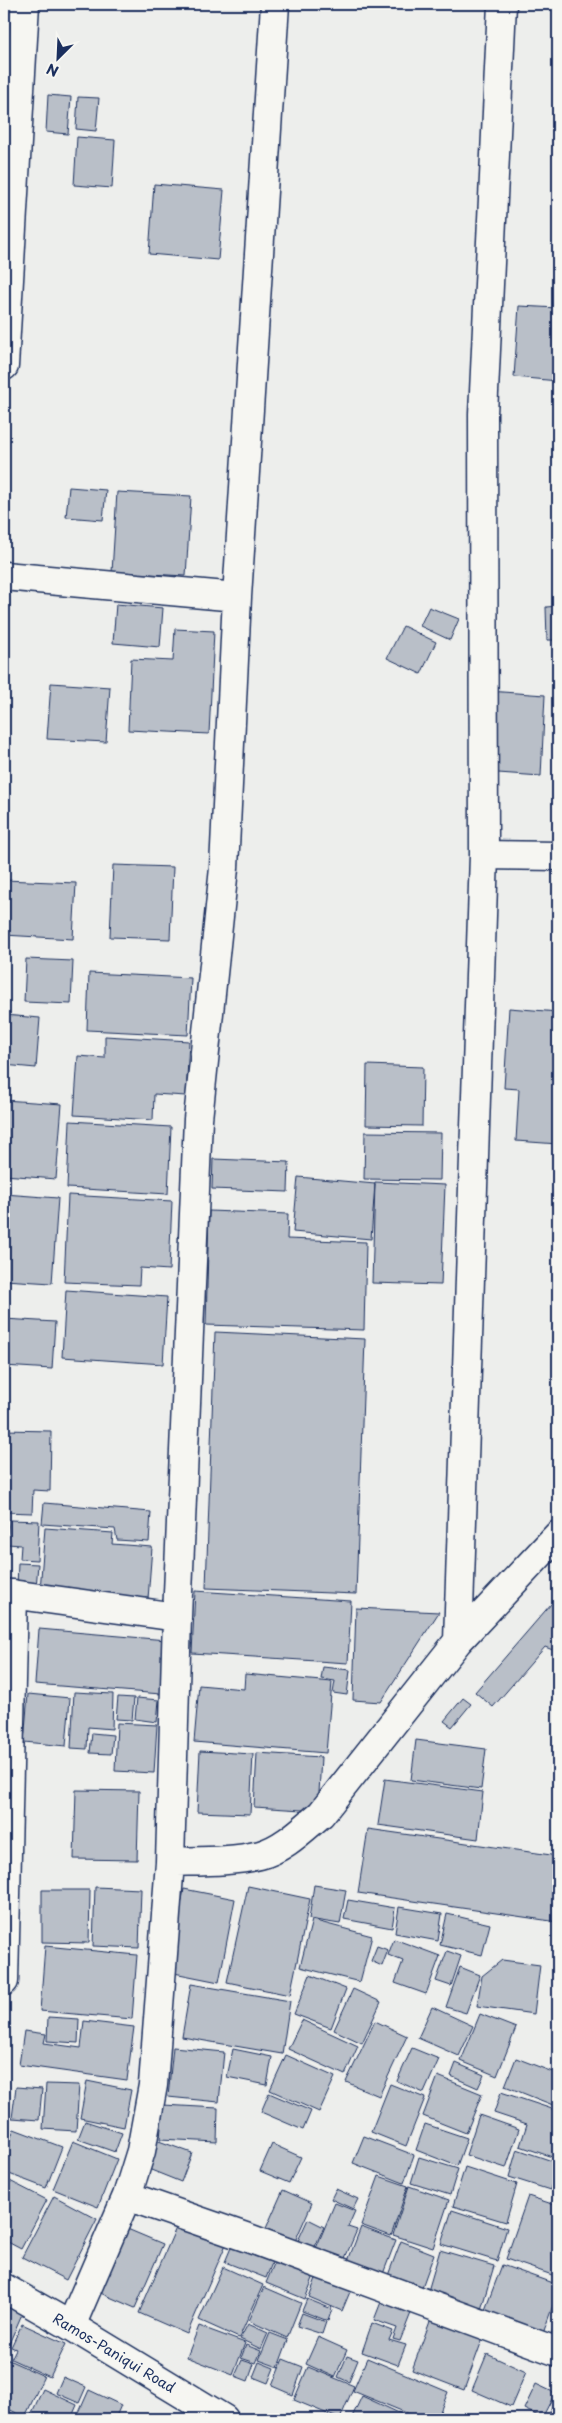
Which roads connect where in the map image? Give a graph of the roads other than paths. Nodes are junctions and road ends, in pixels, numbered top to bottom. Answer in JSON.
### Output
{"nodes":[{"id":1,"x":26,"y":4,"type":"edge"},
{"id":2,"x":275,"y":4,"type":"edge"},
{"id":3,"x":502,"y":4,"type":"edge"},
{"id":4,"x":4,"y":366,"type":"edge"},
{"id":5,"x":4,"y":576,"type":"edge"},
{"id":6,"x":236,"y":597,"type":"junction"},
{"id":7,"x":484,"y":855,"type":"junction"},
{"id":8,"x":558,"y":856,"type":"edge"},
{"id":9,"x":558,"y":1534,"type":"edge"},
{"id":10,"x":8,"y":1593,"type":"edge"},
{"id":11,"x":177,"y":1618,"type":"junction"},
{"id":12,"x":458,"y":1641,"type":"junction"},
{"id":13,"x":170,"y":1862,"type":"junction"},
{"id":14,"x":4,"y":1981,"type":"edge"},
{"id":15,"x":127,"y":2196,"type":"junction"},
{"id":16,"x":4,"y":2288,"type":"edge"},
{"id":17,"x":71,"y":2326,"type":"junction"},
{"id":18,"x":558,"y":2352,"type":"edge"},
{"id":19,"x":224,"y":2419,"type":"edge"}],
"edges":[{"from":1,"to":4,"type":"street"},
{"from":2,"to":6,"type":"street"},
{"from":3,"to":7,"type":"street"},
{"from":5,"to":6,"type":"street"},
{"from":6,"to":11,"type":"street"},
{"from":7,"to":8,"type":"street"},
{"from":7,"to":12,"type":"street"},
{"from":9,"to":12,"type":"street"},
{"from":10,"to":11,"type":"street"},
{"from":10,"to":14,"type":"street"},
{"from":11,"to":13,"type":"street"},
{"from":12,"to":13,"type":"street"},
{"from":13,"to":15,"type":"street"},
{"from":15,"to":17,"type":"street"},
{"from":15,"to":18,"type":"street"},
{"from":16,"to":17,"type":"street","name":"Ramos-Paniqui Road"},
{"from":17,"to":19,"type":"street","name":"Ramos-Paniqui Road"}]}
